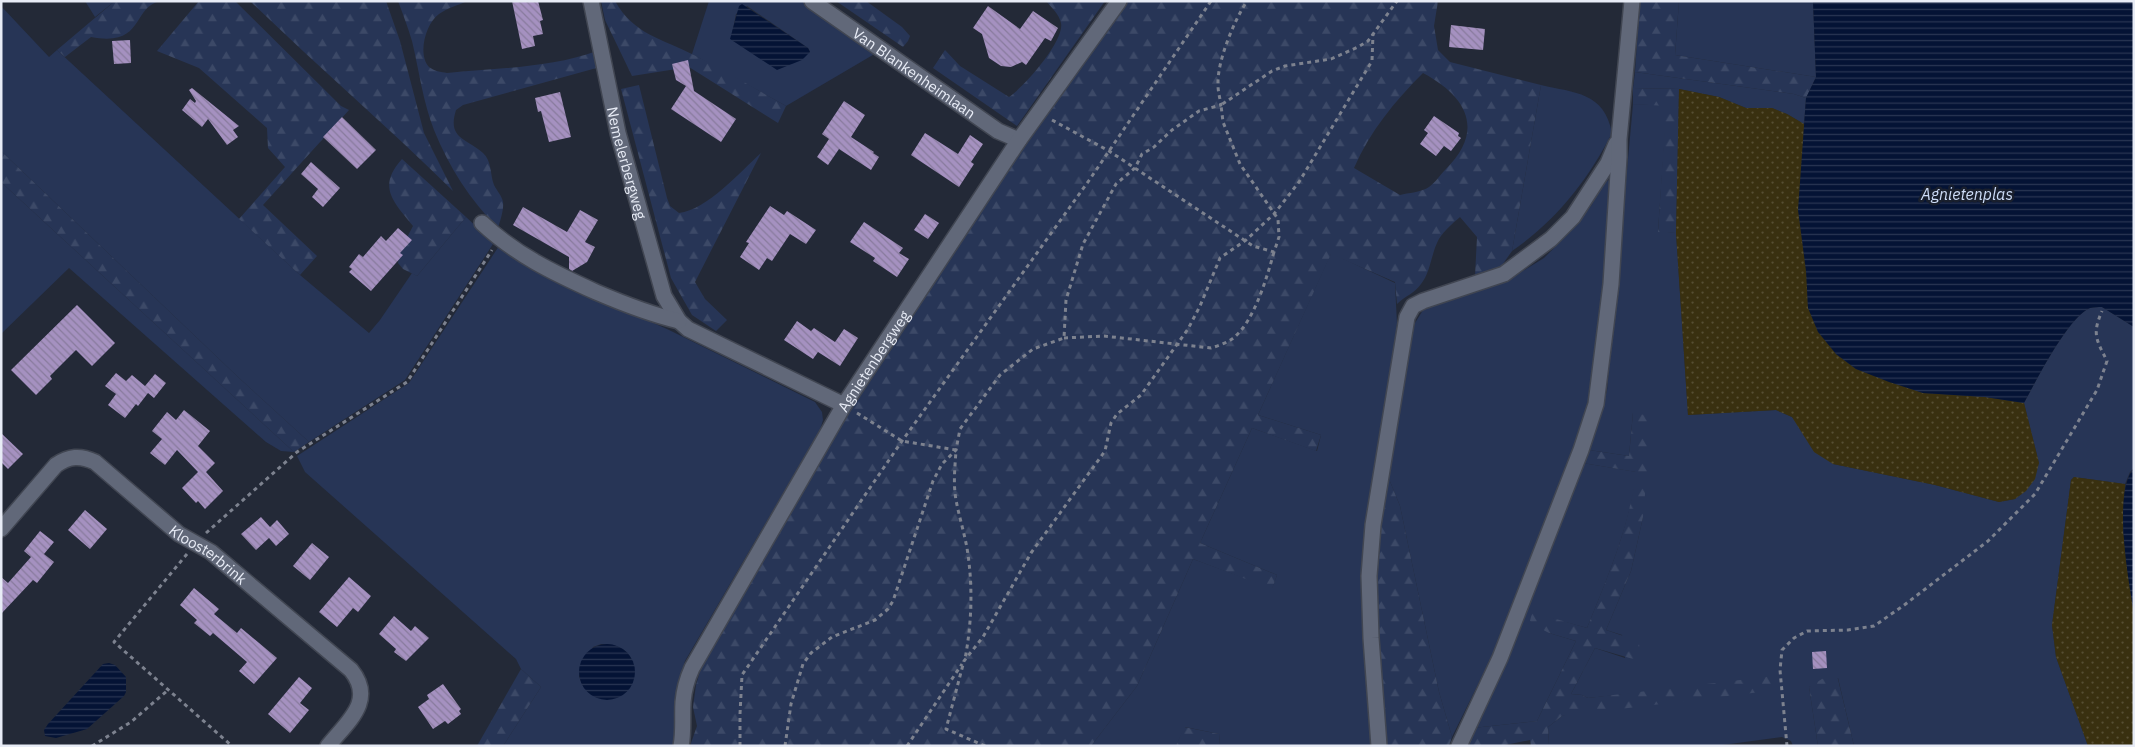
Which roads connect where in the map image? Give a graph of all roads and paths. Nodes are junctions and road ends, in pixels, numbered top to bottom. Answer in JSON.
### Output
{"nodes":[{"id":1,"x":591,"y":1,"type":"edge"},
{"id":2,"x":812,"y":1,"type":"edge"},
{"id":3,"x":1120,"y":1,"type":"edge"},
{"id":4,"x":1211,"y":1,"type":"edge"},
{"id":5,"x":1246,"y":1,"type":"edge"},
{"id":6,"x":1397,"y":1,"type":"edge"},
{"id":7,"x":1632,"y":1,"type":"edge"},
{"id":8,"x":1374,"y":34,"type":"junction"},
{"id":9,"x":1221,"y":104,"type":"junction"},
{"id":10,"x":1039,"y":113,"type":"junction"},
{"id":11,"x":1618,"y":139,"type":"junction"},
{"id":12,"x":1019,"y":140,"type":"junction"},
{"id":13,"x":1109,"y":151,"type":"junction"},
{"id":14,"x":1135,"y":168,"type":"junction"},
{"id":15,"x":1274,"y":214,"type":"junction"},
{"id":16,"x":482,"y":223,"type":"dead end"},
{"id":17,"x":500,"y":239,"type":"junction"},
{"id":18,"x":1246,"y":240,"type":"junction"},
{"id":19,"x":1274,"y":252,"type":"junction"},
{"id":20,"x":2102,"y":311,"type":"dead end"},
{"id":21,"x":678,"y":321,"type":"junction"},
{"id":22,"x":1064,"y":338,"type":"junction"},
{"id":23,"x":1177,"y":343,"type":"junction"},
{"id":24,"x":844,"y":405,"type":"junction"},
{"id":25,"x":902,"y":441,"type":"junction"},
{"id":26,"x":956,"y":450,"type":"junction"},
{"id":27,"x":1,"y":529,"type":"edge"},
{"id":28,"x":196,"y":543,"type":"junction"},
{"id":29,"x":964,"y":661,"type":"junction"},
{"id":30,"x":168,"y":690,"type":"junction"},
{"id":31,"x":92,"y":746,"type":"edge"},
{"id":32,"x":232,"y":746,"type":"edge"},
{"id":33,"x":328,"y":746,"type":"edge"},
{"id":34,"x":681,"y":746,"type":"edge"},
{"id":35,"x":740,"y":746,"type":"edge"},
{"id":36,"x":785,"y":746,"type":"edge"},
{"id":37,"x":907,"y":746,"type":"edge"},
{"id":38,"x":985,"y":746,"type":"edge"},
{"id":39,"x":1379,"y":746,"type":"edge"},
{"id":40,"x":1459,"y":746,"type":"edge"},
{"id":41,"x":1786,"y":746,"type":"edge"}],
"edges":[{"from":1,"to":21,"type":"street","name":"Nemelerbergweg"},
{"from":2,"to":12,"type":"street","name":"Van Blankenheimlaan"},
{"from":3,"to":10,"type":"street","name":"Agnietenbergweg"},
{"from":4,"to":13,"type":"path"},
{"from":5,"to":9,"type":"path"},
{"from":6,"to":8,"type":"path"},
{"from":7,"to":11,"type":"street"},
{"from":8,"to":9,"type":"path"},
{"from":8,"to":15,"type":"path"},
{"from":9,"to":14,"type":"path"},
{"from":9,"to":15,"type":"path"},
{"from":10,"to":12,"type":"street","name":"Agnietenbergweg"},
{"from":10,"to":13,"type":"path"},
{"from":11,"to":39,"type":"street"},
{"from":11,"to":40,"type":"street"},
{"from":12,"to":24,"type":"street","name":"Agnietenbergweg"},
{"from":13,"to":14,"type":"path"},
{"from":13,"to":25,"type":"path"},
{"from":14,"to":18,"type":"path"},
{"from":14,"to":22,"type":"path"},
{"from":15,"to":18,"type":"path"},
{"from":15,"to":19,"type":"path"},
{"from":16,"to":17,"type":"street","name":"Nemelerbergweg"},
{"from":17,"to":21,"type":"street","name":"Nemelerbergweg"},
{"from":17,"to":28,"type":"path"},
{"from":18,"to":19,"type":"path"},
{"from":18,"to":23,"type":"path"},
{"from":19,"to":23,"type":"path"},
{"from":20,"to":41,"type":"path"},
{"from":21,"to":24,"type":"street","name":"Nemelerbergweg"},
{"from":22,"to":23,"type":"path"},
{"from":22,"to":26,"type":"path"},
{"from":23,"to":29,"type":"path"},
{"from":24,"to":25,"type":"path"},
{"from":24,"to":34,"type":"street","name":"Agnietenbergweg"},
{"from":25,"to":26,"type":"path"},
{"from":25,"to":35,"type":"path"},
{"from":26,"to":29,"type":"path"},
{"from":26,"to":36,"type":"path"},
{"from":27,"to":28,"type":"street","name":"Kloosterbrink"},
{"from":28,"to":30,"type":"path"},
{"from":28,"to":33,"type":"street","name":"Kloosterbrink"},
{"from":29,"to":37,"type":"path"},
{"from":29,"to":38,"type":"path"},
{"from":30,"to":31,"type":"path"},
{"from":30,"to":32,"type":"path"}]}
